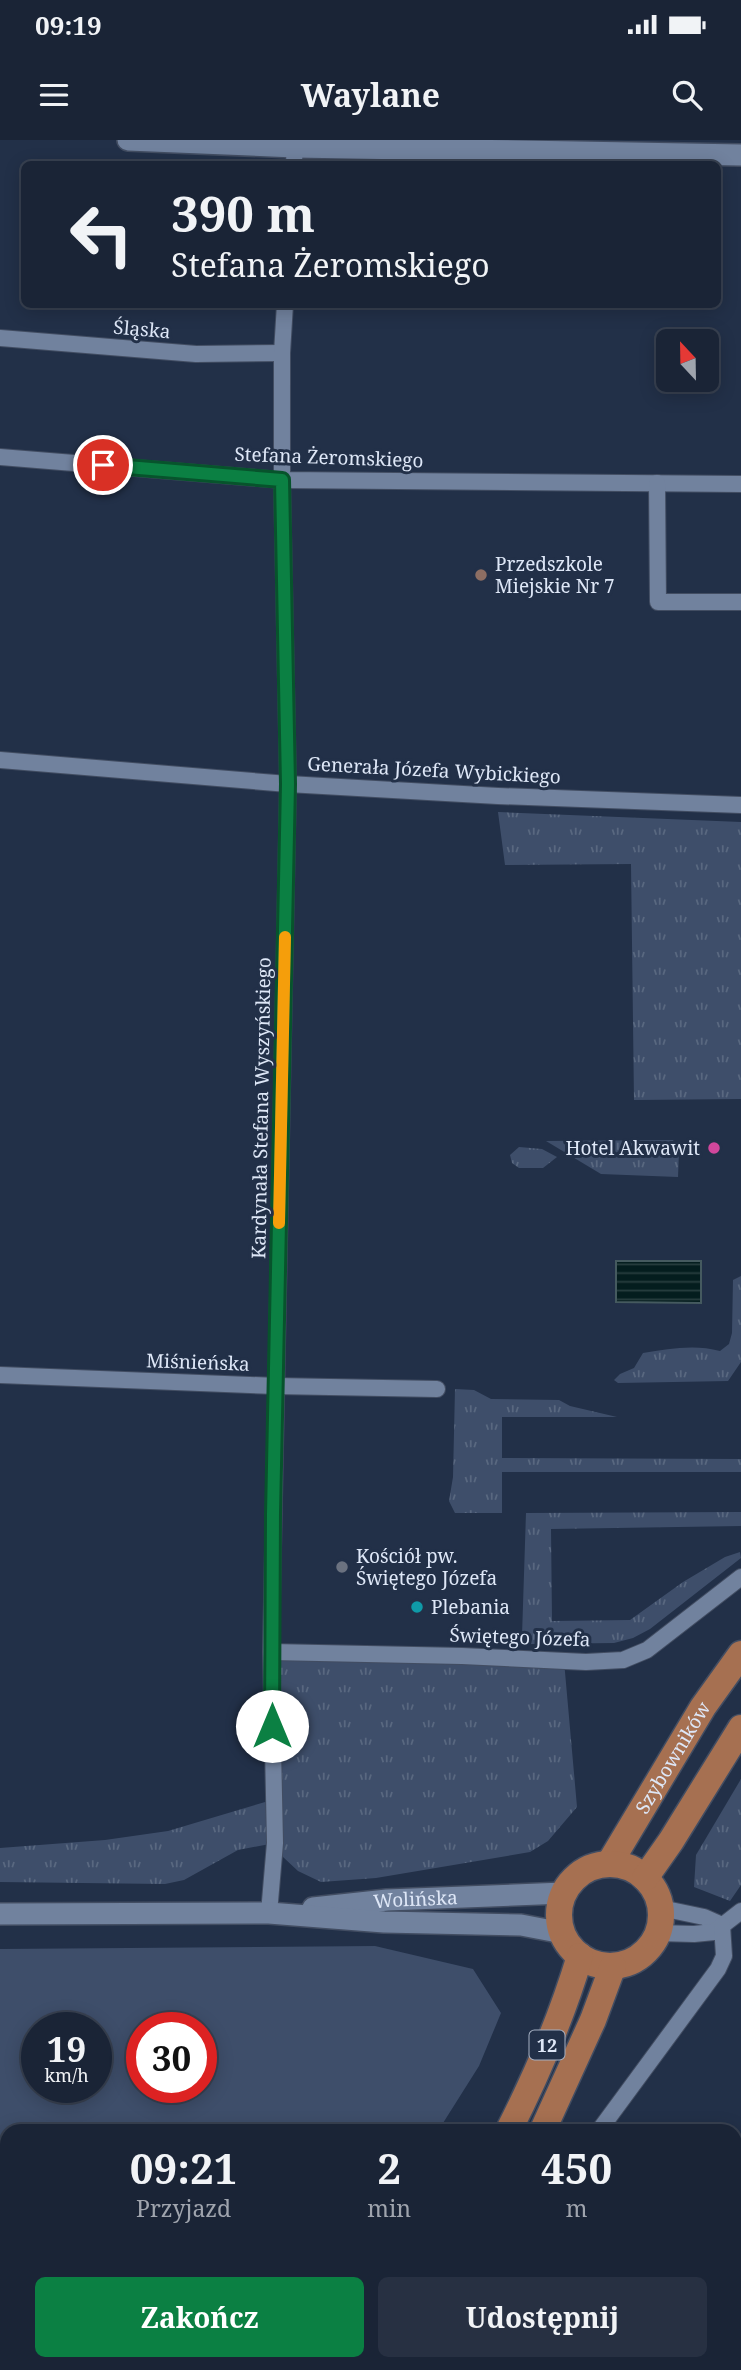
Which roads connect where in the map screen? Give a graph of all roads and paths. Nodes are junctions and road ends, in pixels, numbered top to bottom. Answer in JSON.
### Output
{"nodes":[{"id":1,"x":128,"y":140,"type":"edge"},
{"id":2,"x":295,"y":151,"type":"edge"},
{"id":3,"x":741,"y":155,"type":"edge"},
{"id":4,"x":285,"y":308,"type":"edge"},
{"id":5,"x":0,"y":338,"type":"edge"},
{"id":6,"x":282,"y":353,"type":"junction"},
{"id":7,"x":0,"y":457,"type":"edge"},
{"id":8,"x":282,"y":480,"type":"junction"},
{"id":9,"x":657,"y":483,"type":"junction"},
{"id":10,"x":741,"y":484,"type":"edge"},
{"id":11,"x":741,"y":602,"type":"edge"},
{"id":12,"x":0,"y":760,"type":"edge"},
{"id":13,"x":288,"y":784,"type":"junction"},
{"id":14,"x":741,"y":806,"type":"edge"},
{"id":15,"x":0,"y":1375,"type":"edge"},
{"id":16,"x":276,"y":1386,"type":"junction"},
{"id":17,"x":437,"y":1389,"type":"dead end"},
{"id":18,"x":741,"y":1577,"type":"edge"},
{"id":19,"x":271,"y":1652,"type":"junction"},
{"id":20,"x":741,"y":1654,"type":"edge"},
{"id":21,"x":741,"y":1728,"type":"edge"},
{"id":22,"x":609,"y":1864,"type":"junction"},
{"id":23,"x":645,"y":1878,"type":"junction"},
{"id":24,"x":564,"y":1893,"type":"junction"},
{"id":25,"x":741,"y":1911,"type":"edge"},
{"id":26,"x":269,"y":1913,"type":"junction"},
{"id":27,"x":0,"y":1914,"type":"edge"},
{"id":28,"x":659,"y":1921,"type":"junction"},
{"id":29,"x":722,"y":1925,"type":"junction"},
{"id":30,"x":563,"y":1933,"type":"junction"},
{"id":31,"x":580,"y":1956,"type":"junction"},
{"id":32,"x":613,"y":1966,"type":"junction"},
{"id":33,"x":512,"y":2124,"type":"edge"},
{"id":34,"x":546,"y":2124,"type":"edge"},
{"id":35,"x":603,"y":2124,"type":"edge"}],
"edges":[{"from":1,"to":2,"type":"street"},
{"from":2,"to":3,"type":"street"},
{"from":4,"to":6,"type":"street","name":"Kardynała Stefana Wyszyńskiego"},
{"from":5,"to":6,"type":"street","name":"Śląska"},
{"from":6,"to":8,"type":"street","name":"Kardynała Stefana Wyszyńskiego"},
{"from":7,"to":8,"type":"street","name":"Stefana Żeromskiego"},
{"from":8,"to":9,"type":"street","name":"Stefana Żeromskiego"},
{"from":8,"to":13,"type":"street","name":"Kardynała Stefana Wyszyńskiego"},
{"from":9,"to":10,"type":"street","name":"Stefana Żeromskiego"},
{"from":9,"to":11,"type":"street"},
{"from":12,"to":13,"type":"street","name":"Generała Józefa Wybickiego"},
{"from":13,"to":14,"type":"street","name":"Generała Józefa Wybickiego"},
{"from":13,"to":16,"type":"street","name":"Kardynała Stefana Wyszyńskiego"},
{"from":15,"to":16,"type":"street","name":"Miśnieńska"},
{"from":16,"to":17,"type":"street","name":"Miśnieńska"},
{"from":16,"to":19,"type":"street","name":"Kardynała Stefana Wyszyńskiego"},
{"from":18,"to":19,"type":"street","name":"Świętego Józefa"},
{"from":19,"to":26,"type":"street","name":"Kardynała Stefana Wyszyńskiego"},
{"from":20,"to":22,"type":"main road","name":"Szybowników"},
{"from":21,"to":23,"type":"main road"},
{"from":22,"to":23,"type":"main road"},
{"from":22,"to":24,"type":"main road"},
{"from":23,"to":28,"type":"main road"},
{"from":24,"to":26,"type":"street","name":"Wolińska"},
{"from":24,"to":30,"type":"main road"},
{"from":25,"to":29,"type":"street"},
{"from":26,"to":27,"type":"street","name":"Wolińska"},
{"from":26,"to":30,"type":"street","name":"Wolińska"},
{"from":28,"to":29,"type":"street"},
{"from":28,"to":29,"type":"street"},
{"from":28,"to":32,"type":"main road"},
{"from":29,"to":35,"type":"street"},
{"from":30,"to":31,"type":"main road"},
{"from":31,"to":32,"type":"main road"},
{"from":31,"to":33,"type":"main road","number":"12"},
{"from":32,"to":34,"type":"main road","number":"12"}]}
